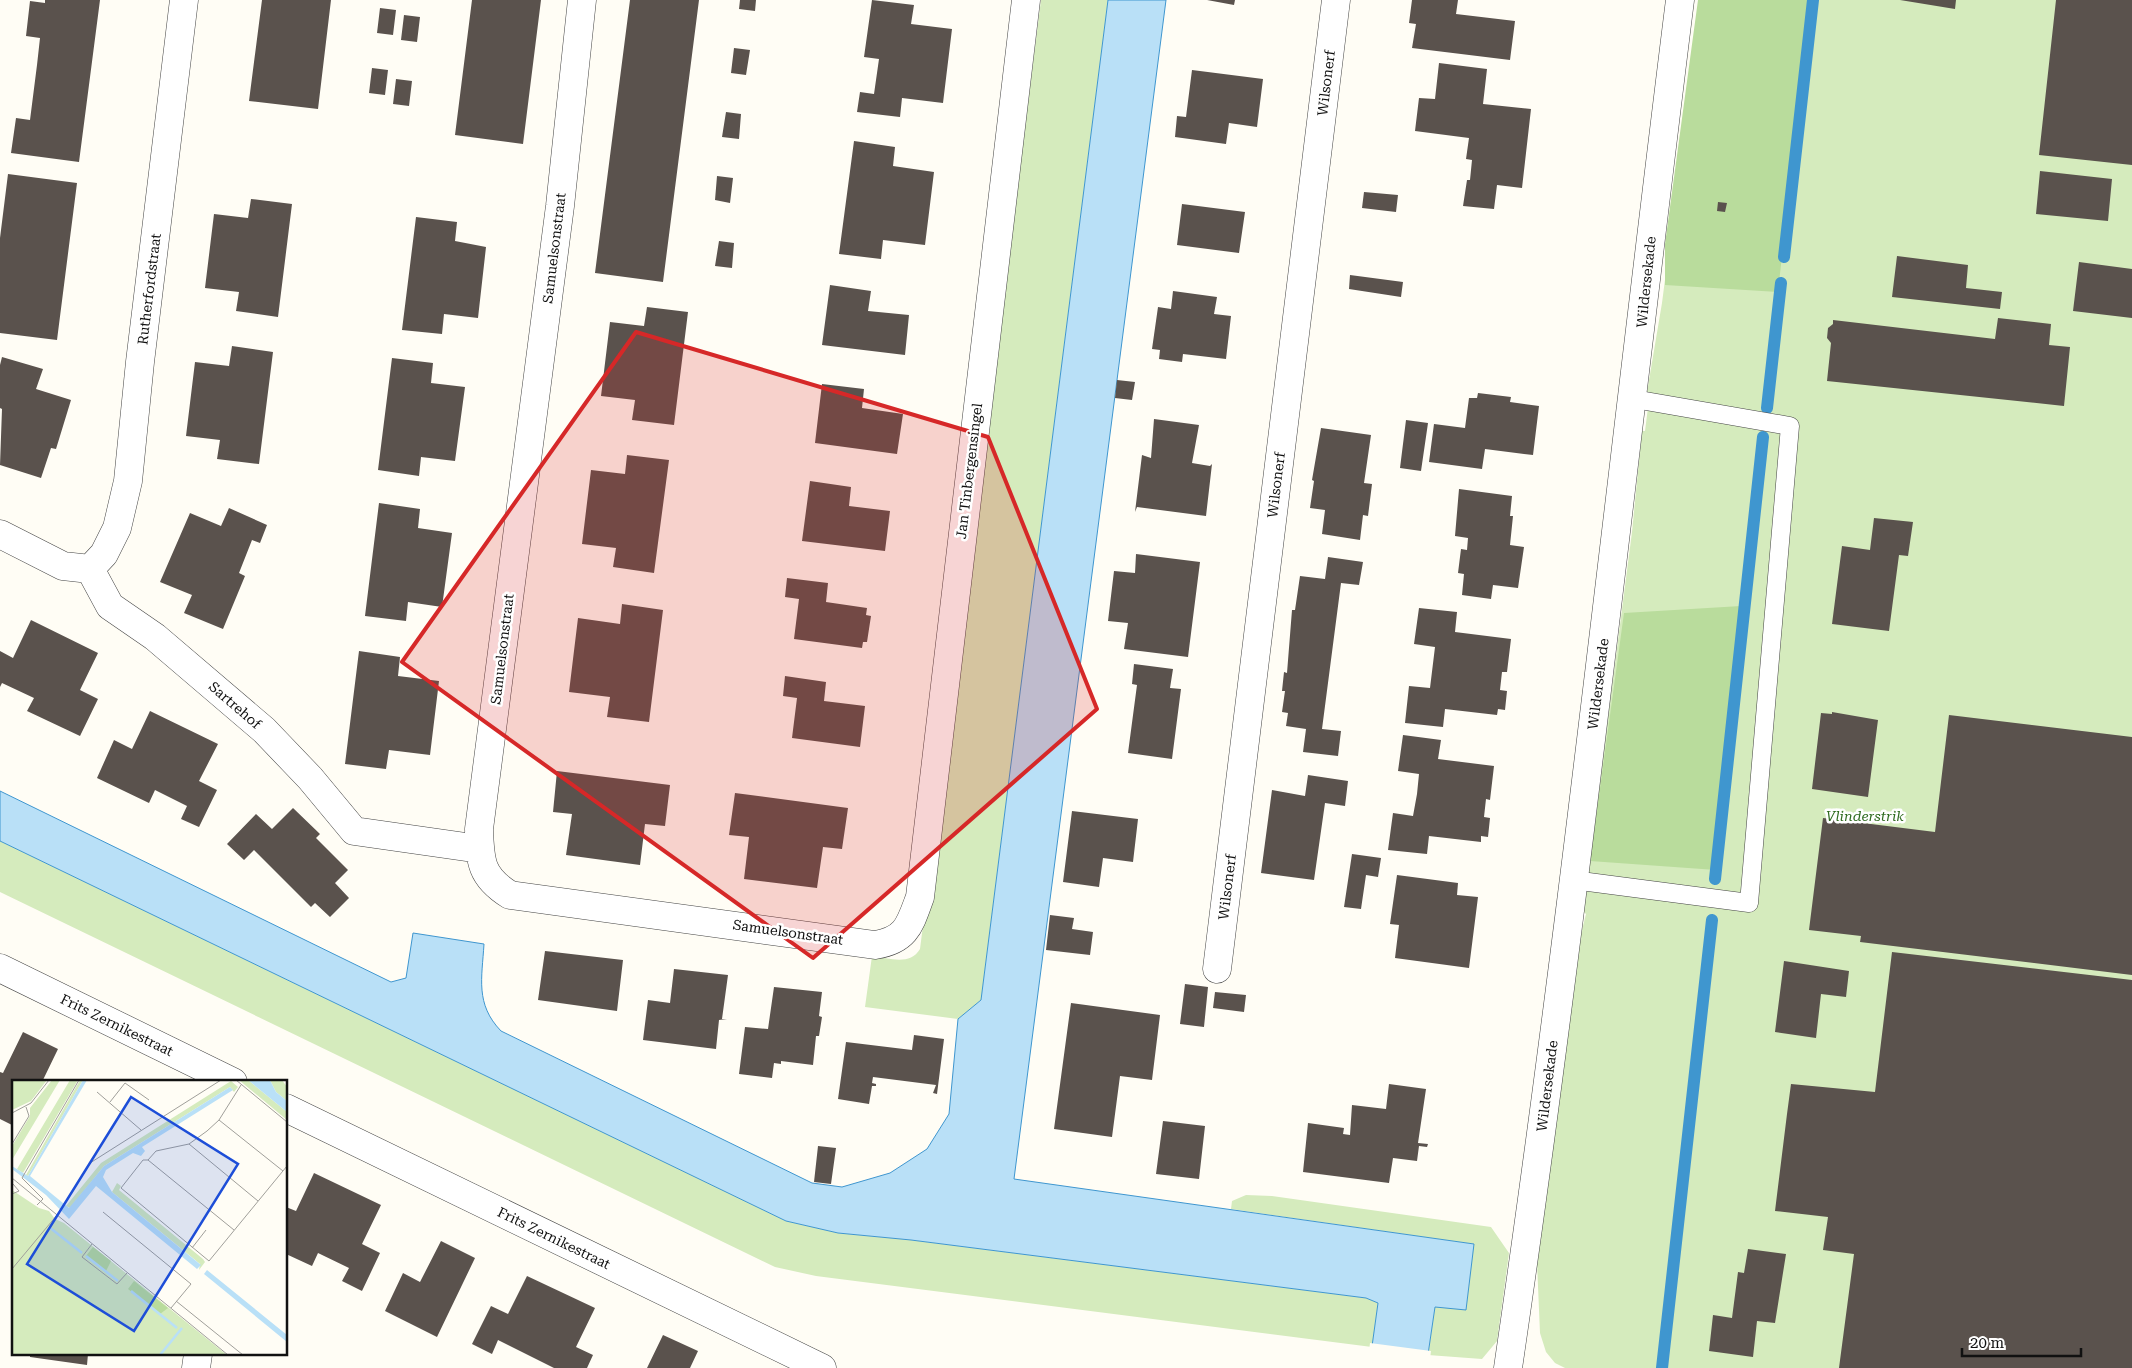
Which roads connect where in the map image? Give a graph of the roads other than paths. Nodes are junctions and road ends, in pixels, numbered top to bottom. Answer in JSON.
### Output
{"nodes":[{"id":1,"x":184,"y":0,"type":"edge"},
{"id":2,"x":582,"y":0,"type":"edge"},
{"id":3,"x":1026,"y":0,"type":"edge"},
{"id":4,"x":1336,"y":0,"type":"edge"},
{"id":5,"x":1680,"y":0,"type":"edge"},
{"id":6,"x":1634,"y":399,"type":"junction"},
{"id":7,"x":0,"y":534,"type":"edge"},
{"id":8,"x":90,"y":569,"type":"junction"},
{"id":9,"x":480,"y":849,"type":"junction"},
{"id":10,"x":1574,"y":880,"type":"junction"},
{"id":11,"x":900,"y":938,"type":"joint"},
{"id":12,"x":0,"y":968,"type":"edge"},
{"id":13,"x":1217,"y":969,"type":"dead end"},
{"id":14,"x":229,"y":1080,"type":"edge"},
{"id":15,"x":288,"y":1109,"type":"edge"},
{"id":16,"x":822,"y":1368,"type":"edge"},
{"id":17,"x":1508,"y":1368,"type":"edge"}],
"edges":[{"from":1,"to":8,"type":"street","name":"Rutherfordstraat"},
{"from":2,"to":9,"type":"street","name":"Samuelsonstraat"},
{"from":3,"to":11,"type":"street","name":"Jan Tinbergensingel"},
{"from":4,"to":13,"type":"street","name":"Wilsonerf"},
{"from":5,"to":6,"type":"street","name":"Wildersekade"},
{"from":6,"to":10,"type":"street","name":"Wildersekade"},
{"from":6,"to":10,"type":"lane"},
{"from":7,"to":8,"type":"street"},
{"from":8,"to":9,"type":"street","name":"Sartrehof"},
{"from":9,"to":11,"type":"street","name":"Samuelsonstraat"},
{"from":10,"to":17,"type":"street","name":"Wildersekade"},
{"from":12,"to":14,"type":"street","name":"Frits Zernikestraat"},
{"from":15,"to":16,"type":"street","name":"Frits Zernikestraat"}]}
